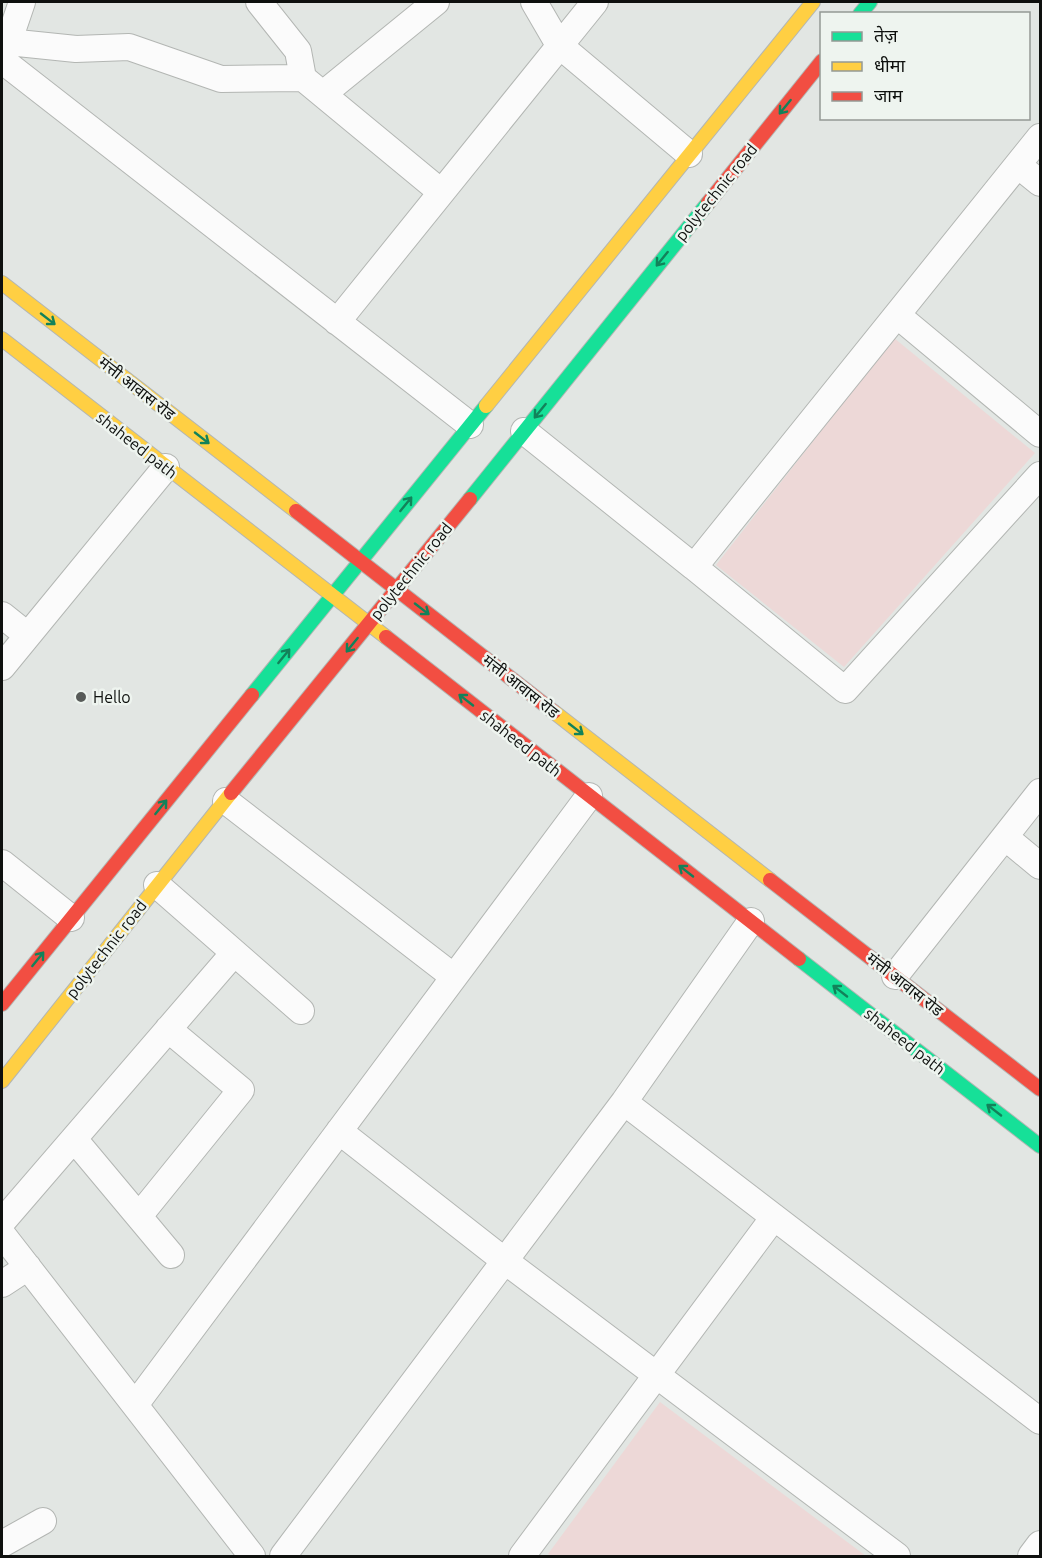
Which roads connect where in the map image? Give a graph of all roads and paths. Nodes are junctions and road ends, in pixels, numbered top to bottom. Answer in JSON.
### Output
{"nodes":[{"id":1,"x":22,"y":2,"type":"edge"},
{"id":2,"x":259,"y":2,"type":"edge"},
{"id":3,"x":436,"y":2,"type":"edge"},
{"id":4,"x":534,"y":2,"type":"edge"},
{"id":5,"x":595,"y":2,"type":"edge"},
{"id":6,"x":813,"y":2,"type":"edge"},
{"id":7,"x":559,"y":45,"type":"junction"},
{"id":8,"x":4,"y":55,"type":"edge"},
{"id":9,"x":820,"y":63,"type":"edge"},
{"id":10,"x":303,"y":78,"type":"junction"},
{"id":11,"x":323,"y":94,"type":"junction"},
{"id":12,"x":1041,"y":137,"type":"edge"},
{"id":13,"x":689,"y":154,"type":"junction"},
{"id":14,"x":1018,"y":165,"type":"junction"},
{"id":15,"x":1041,"y":183,"type":"edge"},
{"id":16,"x":441,"y":192,"type":"junction"},
{"id":17,"x":2,"y":283,"type":"edge"},
{"id":18,"x":897,"y":315,"type":"junction"},
{"id":19,"x":337,"y":322,"type":"junction"},
{"id":20,"x":2,"y":339,"type":"edge"},
{"id":21,"x":470,"y":425,"type":"junction"},
{"id":22,"x":524,"y":431,"type":"junction"},
{"id":23,"x":1041,"y":434,"type":"edge"},
{"id":24,"x":166,"y":467,"type":"junction"},
{"id":25,"x":1041,"y":475,"type":"edge"},
{"id":26,"x":360,"y":561,"type":"junction"},
{"id":27,"x":694,"y":567,"type":"junction"},
{"id":28,"x":397,"y":590,"type":"junction"},
{"id":29,"x":332,"y":596,"type":"junction"},
{"id":30,"x":2,"y":615,"type":"edge"},
{"id":31,"x":368,"y":625,"type":"junction"},
{"id":32,"x":27,"y":635,"type":"junction"},
{"id":33,"x":2,"y":667,"type":"edge"},
{"id":34,"x":1041,"y":792,"type":"edge"},
{"id":35,"x":589,"y":796,"type":"junction"},
{"id":36,"x":226,"y":801,"type":"junction"},
{"id":37,"x":1005,"y":837,"type":"junction"},
{"id":38,"x":2,"y":863,"type":"edge"},
{"id":39,"x":1041,"y":866,"type":"edge"},
{"id":40,"x":157,"y":885,"type":"junction"},
{"id":41,"x":71,"y":918,"type":"junction"},
{"id":42,"x":751,"y":921,"type":"junction"},
{"id":43,"x":234,"y":953,"type":"junction"},
{"id":44,"x":895,"y":976,"type":"junction"},
{"id":45,"x":454,"y":978,"type":"junction"},
{"id":46,"x":2,"y":1004,"type":"edge"},
{"id":47,"x":301,"y":1011,"type":"dead end"},
{"id":48,"x":168,"y":1029,"type":"junction"},
{"id":49,"x":2,"y":1081,"type":"edge"},
{"id":50,"x":1041,"y":1089,"type":"edge"},
{"id":51,"x":624,"y":1102,"type":"junction"},
{"id":52,"x":339,"y":1131,"type":"junction"},
{"id":53,"x":74,"y":1138,"type":"junction"},
{"id":54,"x":1041,"y":1146,"type":"edge"},
{"id":55,"x":139,"y":1216,"type":"junction"},
{"id":56,"x":774,"y":1217,"type":"junction"},
{"id":57,"x":2,"y":1222,"type":"edge"},
{"id":58,"x":2,"y":1234,"type":"edge"},
{"id":59,"x":171,"y":1255,"type":"dead end"},
{"id":60,"x":505,"y":1261,"type":"junction"},
{"id":61,"x":28,"y":1268,"type":"junction"},
{"id":62,"x":2,"y":1284,"type":"edge"},
{"id":63,"x":657,"y":1376,"type":"junction"},
{"id":64,"x":135,"y":1405,"type":"junction"},
{"id":65,"x":1041,"y":1422,"type":"edge"},
{"id":66,"x":43,"y":1521,"type":"dead end"},
{"id":67,"x":2,"y":1544,"type":"edge"},
{"id":68,"x":1041,"y":1544,"type":"edge"},
{"id":69,"x":524,"y":1556,"type":"edge"},
{"id":70,"x":252,"y":1557,"type":"edge"},
{"id":71,"x":284,"y":1557,"type":"edge"},
{"id":72,"x":897,"y":1557,"type":"edge"},
{"id":73,"x":1031,"y":1557,"type":"edge"}],
"edges":[{"from":1,"to":8,"type":"street"},
{"from":2,"to":10,"type":"street"},
{"from":3,"to":11,"type":"street"},
{"from":4,"to":7,"type":"street"},
{"from":5,"to":7,"type":"street"},
{"from":6,"to":13,"type":"street"},
{"from":7,"to":13,"type":"street"},
{"from":7,"to":16,"type":"street"},
{"from":8,"to":10,"type":"street"},
{"from":8,"to":19,"type":"street"},
{"from":9,"to":22,"type":"street","name":"polytechnic road","one_way":true},
{"from":10,"to":11,"type":"street"},
{"from":11,"to":16,"type":"street"},
{"from":12,"to":14,"type":"street"},
{"from":13,"to":21,"type":"street"},
{"from":14,"to":15,"type":"street"},
{"from":14,"to":18,"type":"street"},
{"from":16,"to":19,"type":"street"},
{"from":17,"to":26,"type":"street","name":"मंत्ती आवास रोड","one_way":true},
{"from":18,"to":23,"type":"street"},
{"from":18,"to":27,"type":"street"},
{"from":19,"to":21,"type":"street"},
{"from":20,"to":24,"type":"street","name":"shaheed path"},
{"from":26,"to":21,"type":"street","one_way":true},
{"from":22,"to":27,"type":"street"},
{"from":22,"to":28,"type":"street","name":"polytechnic road"},
{"from":24,"to":29,"type":"street","name":"shaheed path"},
{"from":24,"to":32,"type":"street"},
{"from":25,"to":27,"type":"street"},
{"from":26,"to":28,"type":"street","name":"मंत्ती आवास रोड"},
{"from":26,"to":29,"type":"street"},
{"from":28,"to":31,"type":"street","name":"polytechnic road"},
{"from":28,"to":44,"type":"street","name":"मंत्ती आवास रोड","one_way":true},
{"from":29,"to":31,"type":"street","name":"shaheed path"},
{"from":41,"to":29,"type":"street","one_way":true},
{"from":30,"to":32,"type":"street"},
{"from":35,"to":31,"type":"street","name":"shaheed path","one_way":true},
{"from":31,"to":36,"type":"street","name":"polytechnic road","one_way":true},
{"from":32,"to":33,"type":"street"},
{"from":34,"to":37,"type":"street"},
{"from":42,"to":35,"type":"street","name":"shaheed path","one_way":true},
{"from":35,"to":45,"type":"street"},
{"from":36,"to":40,"type":"street","name":"polytechnic road"},
{"from":36,"to":45,"type":"street"},
{"from":37,"to":39,"type":"street"},
{"from":37,"to":44,"type":"street"},
{"from":38,"to":41,"type":"street"},
{"from":40,"to":43,"type":"street"},
{"from":40,"to":49,"type":"street","name":"polytechnic road"},
{"from":46,"to":41,"type":"street","one_way":true},
{"from":42,"to":51,"type":"street"},
{"from":54,"to":42,"type":"street","name":"shaheed path","one_way":true},
{"from":43,"to":47,"type":"street"},
{"from":43,"to":48,"type":"street"},
{"from":44,"to":50,"type":"street","name":"मंत्ती आवास रोड"},
{"from":45,"to":52,"type":"street"},
{"from":48,"to":53,"type":"street"},
{"from":48,"to":55,"type":"street"},
{"from":51,"to":56,"type":"street"},
{"from":51,"to":60,"type":"street"},
{"from":52,"to":60,"type":"street"},
{"from":52,"to":64,"type":"street"},
{"from":53,"to":55,"type":"street"},
{"from":53,"to":57,"type":"street"},
{"from":55,"to":59,"type":"street"},
{"from":56,"to":63,"type":"street"},
{"from":56,"to":65,"type":"street"},
{"from":58,"to":61,"type":"street"},
{"from":60,"to":63,"type":"street"},
{"from":60,"to":71,"type":"street"},
{"from":61,"to":62,"type":"street"},
{"from":61,"to":64,"type":"street"},
{"from":63,"to":69,"type":"street"},
{"from":63,"to":72,"type":"street"},
{"from":64,"to":70,"type":"street"},
{"from":66,"to":67,"type":"street"},
{"from":68,"to":73,"type":"street"}]}
